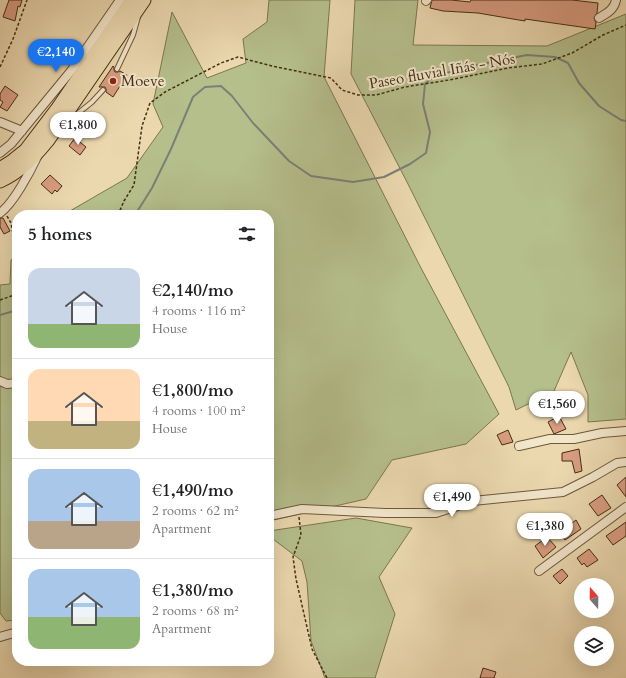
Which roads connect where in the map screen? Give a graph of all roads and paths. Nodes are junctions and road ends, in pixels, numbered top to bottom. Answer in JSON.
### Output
{"nodes":[{"id":1,"x":27,"y":0,"type":"edge"},
{"id":2,"x":120,"y":0,"type":"edge"},
{"id":3,"x":132,"y":0,"type":"edge"},
{"id":4,"x":144,"y":0,"type":"edge"},
{"id":5,"x":616,"y":0,"type":"edge"},
{"id":6,"x":599,"y":18,"type":"dead end"},
{"id":7,"x":626,"y":25,"type":"edge"},
{"id":8,"x":0,"y":67,"type":"edge"},
{"id":9,"x":117,"y":69,"type":"dead end"},
{"id":10,"x":103,"y":90,"type":"dead end"},
{"id":11,"x":0,"y":122,"type":"edge"},
{"id":12,"x":22,"y":132,"type":"junction"},
{"id":13,"x":53,"y":133,"type":"junction"},
{"id":14,"x":40,"y":149,"type":"junction"},
{"id":15,"x":0,"y":153,"type":"edge"},
{"id":16,"x":0,"y":169,"type":"edge"},
{"id":17,"x":0,"y":181,"type":"edge"},
{"id":18,"x":120,"y":210,"type":"edge"},
{"id":19,"x":2,"y":211,"type":"edge"},
{"id":20,"x":12,"y":231,"type":"edge"},
{"id":21,"x":12,"y":296,"type":"edge"},
{"id":22,"x":0,"y":300,"type":"edge"},
{"id":23,"x":0,"y":382,"type":"edge"},
{"id":24,"x":12,"y":384,"type":"edge"},
{"id":25,"x":626,"y":431,"type":"edge"},
{"id":26,"x":519,"y":446,"type":"dead end"},
{"id":27,"x":626,"y":462,"type":"edge"},
{"id":28,"x":626,"y":507,"type":"edge"},
{"id":29,"x":298,"y":510,"type":"junction"},
{"id":30,"x":274,"y":515,"type":"edge"},
{"id":31,"x":539,"y":571,"type":"dead end"},
{"id":32,"x":12,"y":634,"type":"edge"},
{"id":33,"x":0,"y":638,"type":"edge"},
{"id":34,"x":327,"y":678,"type":"edge"}],
"edges":[{"from":1,"to":8,"type":"path"},
{"from":2,"to":12,"type":"street"},
{"from":3,"to":16,"type":"highway"},
{"from":4,"to":9,"type":"lane"},
{"from":4,"to":13,"type":"highway"},
{"from":5,"to":6,"type":"street"},
{"from":7,"to":18,"type":"path","name":"Paseo fluvial Iñás - Nós"},
{"from":10,"to":13,"type":"lane"},
{"from":11,"to":12,"type":"street"},
{"from":12,"to":15,"type":"street"},
{"from":13,"to":14,"type":"highway"},
{"from":14,"to":17,"type":"highway"},
{"from":14,"to":19,"type":"street"},
{"from":19,"to":20,"type":"path"},
{"from":21,"to":22,"type":"path"},
{"from":23,"to":24,"type":"street"},
{"from":25,"to":26,"type":"street"},
{"from":27,"to":29,"type":"street"},
{"from":28,"to":31,"type":"street"},
{"from":29,"to":30,"type":"street"},
{"from":29,"to":34,"type":"path"},
{"from":32,"to":33,"type":"street"}]}
